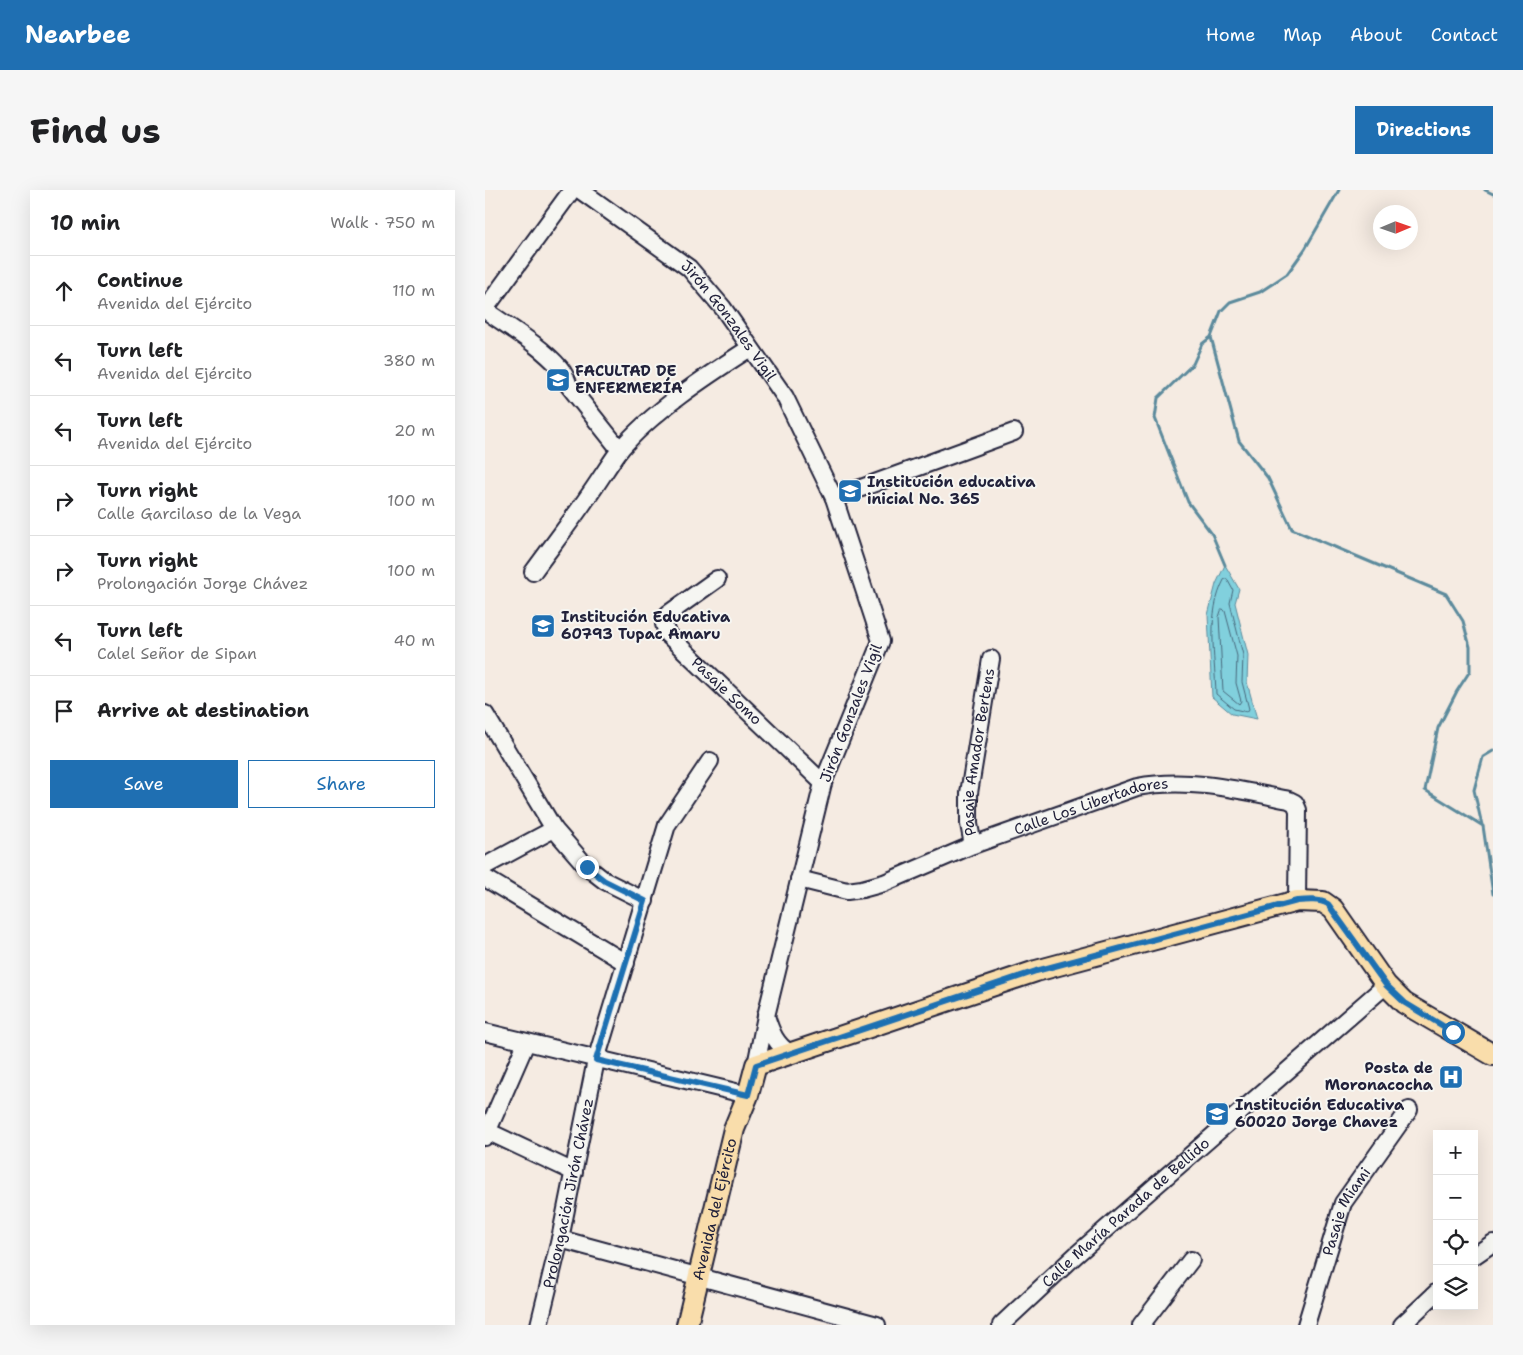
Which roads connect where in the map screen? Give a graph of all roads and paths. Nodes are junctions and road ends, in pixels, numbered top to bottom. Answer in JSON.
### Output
{"nodes":[{"id":1,"x":569,"y":192,"type":"edge"},
{"id":2,"x":485,"y":309,"type":"edge"},
{"id":3,"x":750,"y":348,"type":"junction"},
{"id":4,"x":1014,"y":432,"type":"dead end"},
{"id":5,"x":620,"y":450,"type":"junction"},
{"id":6,"x":834,"y":498,"type":"junction"},
{"id":7,"x":533,"y":572,"type":"dead end"},
{"id":8,"x":717,"y":579,"type":"dead end"},
{"id":9,"x":991,"y":659,"type":"dead end"},
{"id":10,"x":485,"y":714,"type":"edge"},
{"id":11,"x":710,"y":761,"type":"dead end"},
{"id":12,"x":823,"y":783,"type":"junction"},
{"id":13,"x":554,"y":829,"type":"junction"},
{"id":14,"x":973,"y":845,"type":"junction"},
{"id":15,"x":485,"y":866,"type":"edge"},
{"id":16,"x":485,"y":878,"type":"edge"},
{"id":17,"x":799,"y":879,"type":"junction"},
{"id":18,"x":645,"y":901,"type":"junction"},
{"id":19,"x":1297,"y":901,"type":"junction"},
{"id":20,"x":626,"y":963,"type":"junction"},
{"id":21,"x":1386,"y":985,"type":"junction"},
{"id":22,"x":766,"y":1016,"type":"junction"},
{"id":23,"x":485,"y":1032,"type":"edge"},
{"id":24,"x":526,"y":1043,"type":"junction"},
{"id":25,"x":790,"y":1053,"type":"junction"},
{"id":26,"x":1493,"y":1055,"type":"edge"},
{"id":27,"x":596,"y":1060,"type":"junction"},
{"id":28,"x":756,"y":1065,"type":"junction"},
{"id":29,"x":748,"y":1095,"type":"junction"},
{"id":30,"x":1409,"y":1110,"type":"dead end"},
{"id":31,"x":486,"y":1134,"type":"edge"},
{"id":32,"x":574,"y":1172,"type":"junction"},
{"id":33,"x":560,"y":1239,"type":"junction"},
{"id":34,"x":1191,"y":1260,"type":"dead end"},
{"id":35,"x":703,"y":1279,"type":"junction"},
{"id":36,"x":1433,"y":1296,"type":"edge"},
{"id":37,"x":539,"y":1325,"type":"edge"},
{"id":38,"x":687,"y":1325,"type":"edge"},
{"id":39,"x":697,"y":1325,"type":"edge"},
{"id":40,"x":877,"y":1325,"type":"edge"},
{"id":41,"x":1001,"y":1325,"type":"edge"},
{"id":42,"x":1141,"y":1325,"type":"edge"},
{"id":43,"x":1306,"y":1325,"type":"edge"},
{"id":44,"x":1403,"y":1325,"type":"edge"}],
"edges":[{"from":1,"to":2,"type":"street"},
{"from":1,"to":3,"type":"street","name":"Jirón Gonzales Vigil"},
{"from":2,"to":5,"type":"street"},
{"from":3,"to":5,"type":"street"},
{"from":3,"to":6,"type":"street","name":"Jirón Gonzales Vigil"},
{"from":4,"to":6,"type":"street"},
{"from":5,"to":7,"type":"street"},
{"from":6,"to":12,"type":"street","name":"Jirón Gonzales Vigil"},
{"from":8,"to":12,"type":"street","name":"Pasaje Somo"},
{"from":9,"to":14,"type":"street","name":"Pasaje Amador Bertens"},
{"from":10,"to":13,"type":"street"},
{"from":11,"to":18,"type":"street","name":"Prolongación Jirón Chávez"},
{"from":12,"to":17,"type":"street","name":"Jirón Gonzales Vigil"},
{"from":13,"to":15,"type":"street"},
{"from":13,"to":18,"type":"street"},
{"from":14,"to":17,"type":"street","name":"Calle Los Libertadores"},
{"from":14,"to":19,"type":"street","name":"Calle Los Libertadores"},
{"from":16,"to":20,"type":"street"},
{"from":17,"to":22,"type":"street","name":"Jirón Gonzales Vigil"},
{"from":18,"to":20,"type":"street","name":"Prolongación Jirón Chávez"},
{"from":19,"to":21,"type":"main road"},
{"from":19,"to":25,"type":"main road"},
{"from":20,"to":27,"type":"street","name":"Prolongación Jirón Chávez"},
{"from":21,"to":26,"type":"main road"},
{"from":21,"to":41,"type":"street","name":"Calle María Parada de Bellido"},
{"from":22,"to":25,"type":"street"},
{"from":22,"to":28,"type":"street","name":"Jirón Gonzales Vigil"},
{"from":23,"to":24,"type":"street"},
{"from":24,"to":27,"type":"street"},
{"from":24,"to":31,"type":"street"},
{"from":25,"to":28,"type":"main road"},
{"from":27,"to":29,"type":"street"},
{"from":27,"to":32,"type":"street","name":"Prolongación Jirón Chávez"},
{"from":28,"to":29,"type":"main road","name":"Avenida del Ejército"},
{"from":29,"to":35,"type":"main road","name":"Avenida del Ejército"},
{"from":30,"to":43,"type":"street","name":"Pasaje Miami"},
{"from":31,"to":32,"type":"street"},
{"from":32,"to":33,"type":"street","name":"Prolongación Jirón Chávez"},
{"from":33,"to":35,"type":"street"},
{"from":33,"to":37,"type":"street","name":"Prolongación Jirón Chávez"},
{"from":34,"to":42,"type":"street"},
{"from":35,"to":38,"type":"main road","name":"Avenida del Ejército"},
{"from":35,"to":39,"type":"main road","name":"Avenida del Ejército"},
{"from":35,"to":40,"type":"street"},
{"from":36,"to":44,"type":"street"}]}
